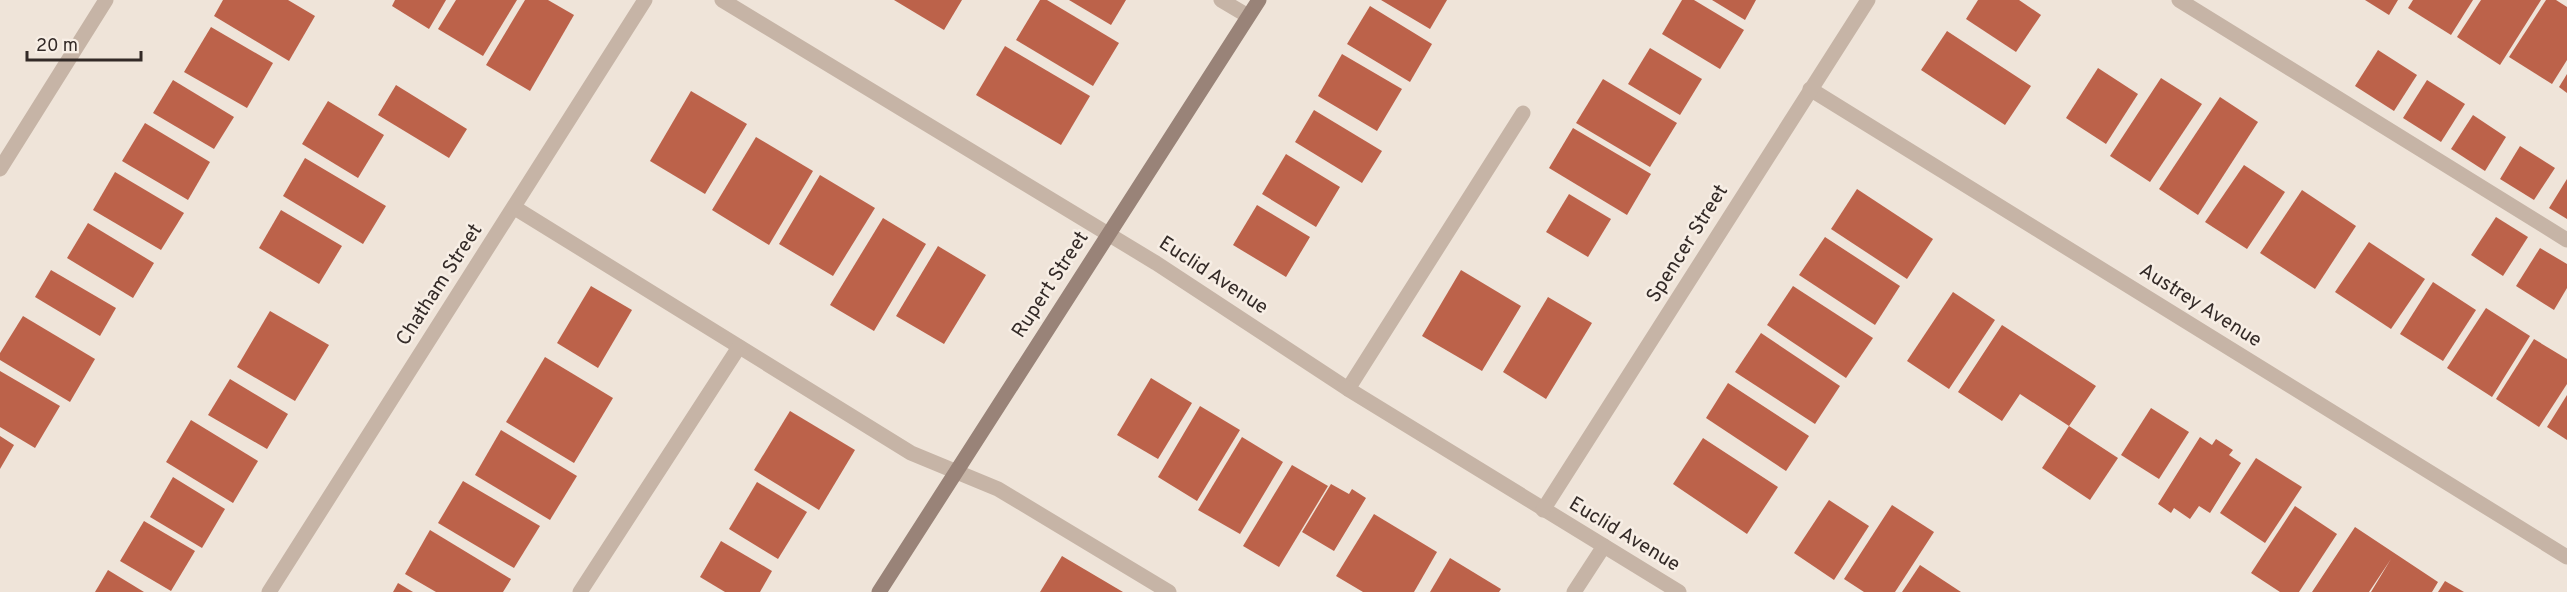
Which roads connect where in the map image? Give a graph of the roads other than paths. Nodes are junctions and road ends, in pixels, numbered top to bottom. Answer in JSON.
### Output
{"nodes":[{"id":1,"x":106,"y":0,"type":"edge"},
{"id":2,"x":645,"y":0,"type":"edge"},
{"id":3,"x":722,"y":0,"type":"edge"},
{"id":4,"x":1221,"y":0,"type":"edge"},
{"id":5,"x":1259,"y":0,"type":"edge"},
{"id":6,"x":1868,"y":0,"type":"edge"},
{"id":7,"x":2179,"y":0,"type":"edge"},
{"id":8,"x":1248,"y":16,"type":"junction"},
{"id":9,"x":1810,"y":89,"type":"junction"},
{"id":10,"x":1523,"y":113,"type":"dead end"},
{"id":11,"x":0,"y":169,"type":"edge"},
{"id":12,"x":515,"y":208,"type":"junction"},
{"id":13,"x":1108,"y":234,"type":"junction"},
{"id":14,"x":2567,"y":240,"type":"edge"},
{"id":15,"x":739,"y":347,"type":"junction"},
{"id":16,"x":1348,"y":389,"type":"junction"},
{"id":17,"x":957,"y":470,"type":"junction"},
{"id":18,"x":1544,"y":510,"type":"junction"},
{"id":19,"x":1604,"y":546,"type":"junction"},
{"id":20,"x":2567,"y":557,"type":"edge"},
{"id":21,"x":269,"y":592,"type":"edge"},
{"id":22,"x":580,"y":592,"type":"edge"},
{"id":23,"x":879,"y":592,"type":"edge"},
{"id":24,"x":1169,"y":592,"type":"edge"},
{"id":25,"x":1574,"y":592,"type":"edge"},
{"id":26,"x":1679,"y":592,"type":"edge"}],
"edges":[{"from":1,"to":11,"type":"street"},
{"from":2,"to":12,"type":"street","name":"Chatham Street"},
{"from":3,"to":13,"type":"street","name":"Euclid Avenue"},
{"from":4,"to":8,"type":"street"},
{"from":5,"to":8,"type":"street","name":"Rupert Street"},
{"from":6,"to":9,"type":"street","name":"Spencer Street"},
{"from":7,"to":14,"type":"street"},
{"from":8,"to":13,"type":"street","name":"Rupert Street"},
{"from":9,"to":18,"type":"street","name":"Spencer Street"},
{"from":9,"to":20,"type":"street","name":"Austrey Avenue"},
{"from":10,"to":16,"type":"street"},
{"from":12,"to":15,"type":"street"},
{"from":12,"to":21,"type":"street","name":"Chatham Street"},
{"from":13,"to":16,"type":"street","name":"Euclid Avenue"},
{"from":13,"to":17,"type":"street","name":"Rupert Street"},
{"from":15,"to":17,"type":"street"},
{"from":15,"to":22,"type":"street"},
{"from":16,"to":18,"type":"street","name":"Euclid Avenue"},
{"from":17,"to":23,"type":"street","name":"Rupert Street"},
{"from":17,"to":24,"type":"street"},
{"from":18,"to":19,"type":"street","name":"Euclid Avenue"},
{"from":19,"to":25,"type":"street"},
{"from":19,"to":26,"type":"street","name":"Euclid Avenue"}]}
